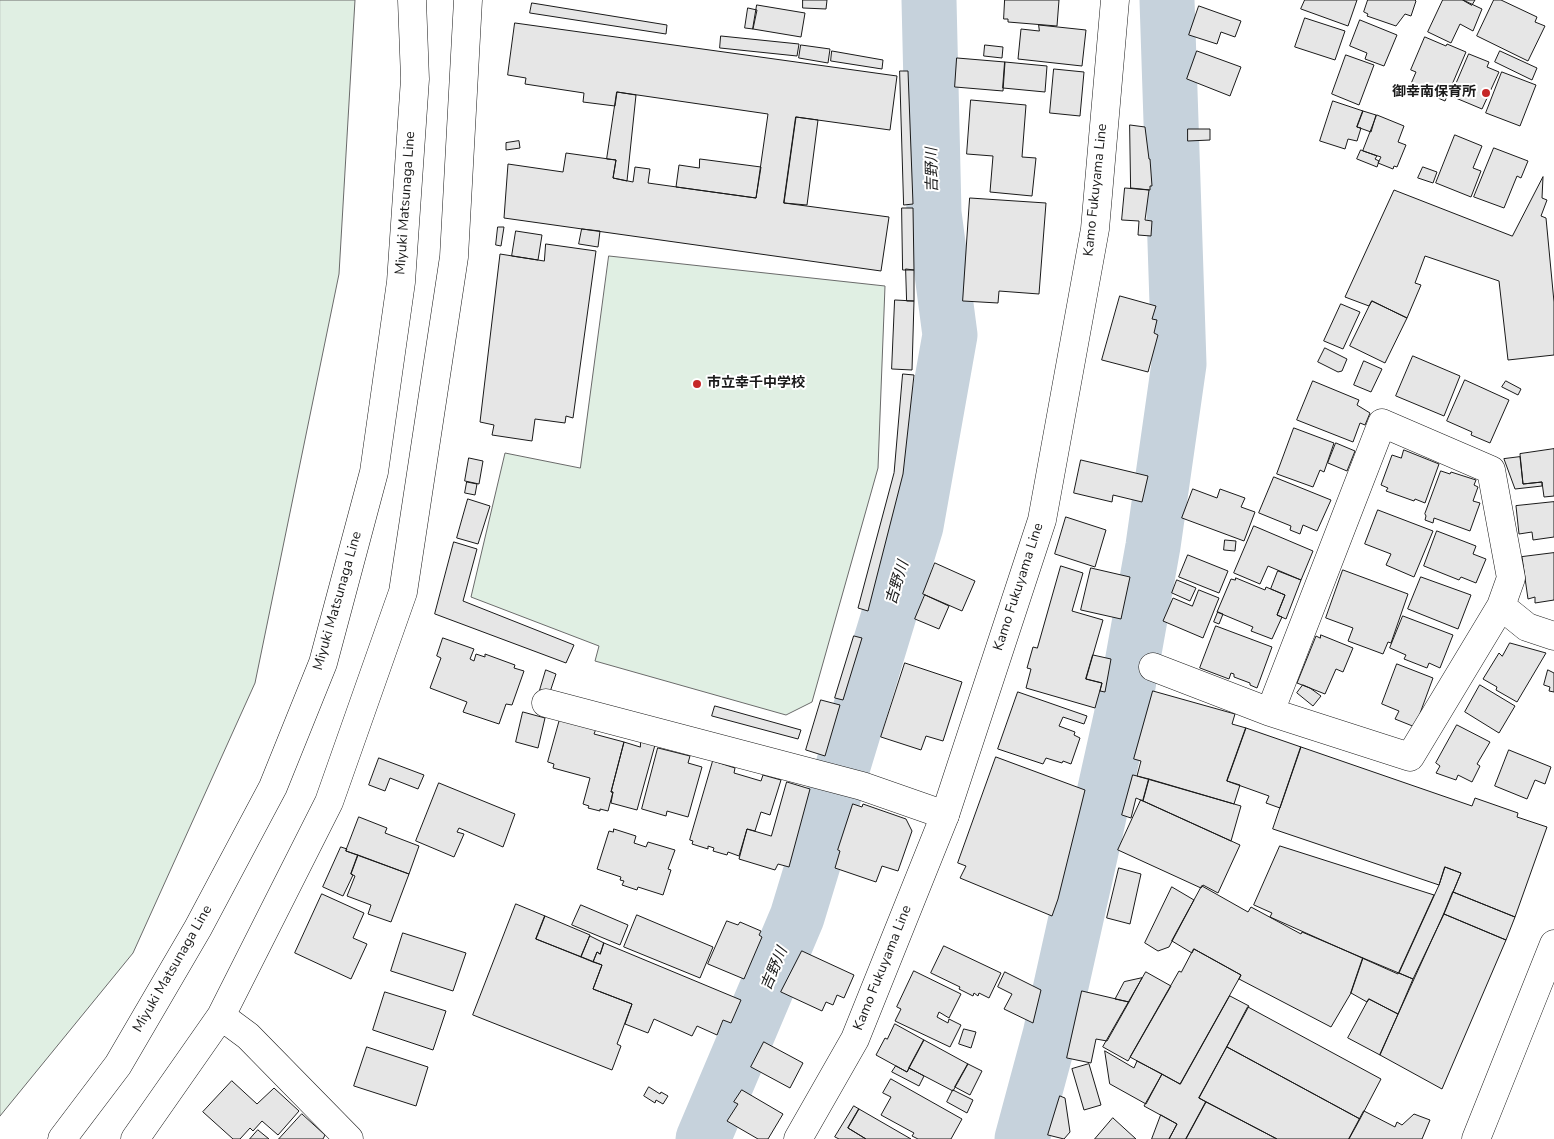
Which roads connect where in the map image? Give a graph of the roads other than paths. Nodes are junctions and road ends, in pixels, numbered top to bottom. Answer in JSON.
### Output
{"nodes":[{"id":1,"x":412,"y":0,"type":"edge"},
{"id":2,"x":468,"y":0,"type":"edge"},
{"id":3,"x":1114,"y":0,"type":"edge"},
{"id":4,"x":1501,"y":606,"type":"junction"},
{"id":5,"x":1554,"y":636,"type":"edge"},
{"id":6,"x":1153,"y":667,"type":"dead end"},
{"id":7,"x":546,"y":703,"type":"dead end"},
{"id":8,"x":1270,"y":712,"type":"junction"},
{"id":9,"x":945,"y":815,"type":"junction"},
{"id":10,"x":1554,"y":944,"type":"edge"},
{"id":11,"x":221,"y":1016,"type":"junction"},
{"id":12,"x":62,"y":1139,"type":"edge"},
{"id":13,"x":135,"y":1139,"type":"edge"},
{"id":14,"x":349,"y":1139,"type":"edge"},
{"id":15,"x":798,"y":1139,"type":"edge"},
{"id":16,"x":1476,"y":1139,"type":"edge"}],
"edges":[{"from":1,"to":12,"type":"street","name":"Miyuki Matsunaga Line"},
{"from":2,"to":11,"type":"street"},
{"from":3,"to":9,"type":"street","name":"Kamo Fukuyama Line"},
{"from":4,"to":5,"type":"street"},
{"from":4,"to":8,"type":"street"},
{"from":4,"to":8,"type":"street"},
{"from":6,"to":8,"type":"street"},
{"from":7,"to":9,"type":"street"},
{"from":9,"to":15,"type":"street","name":"Kamo Fukuyama Line"},
{"from":10,"to":16,"type":"street"},
{"from":11,"to":13,"type":"street"},
{"from":11,"to":14,"type":"street"}]}
